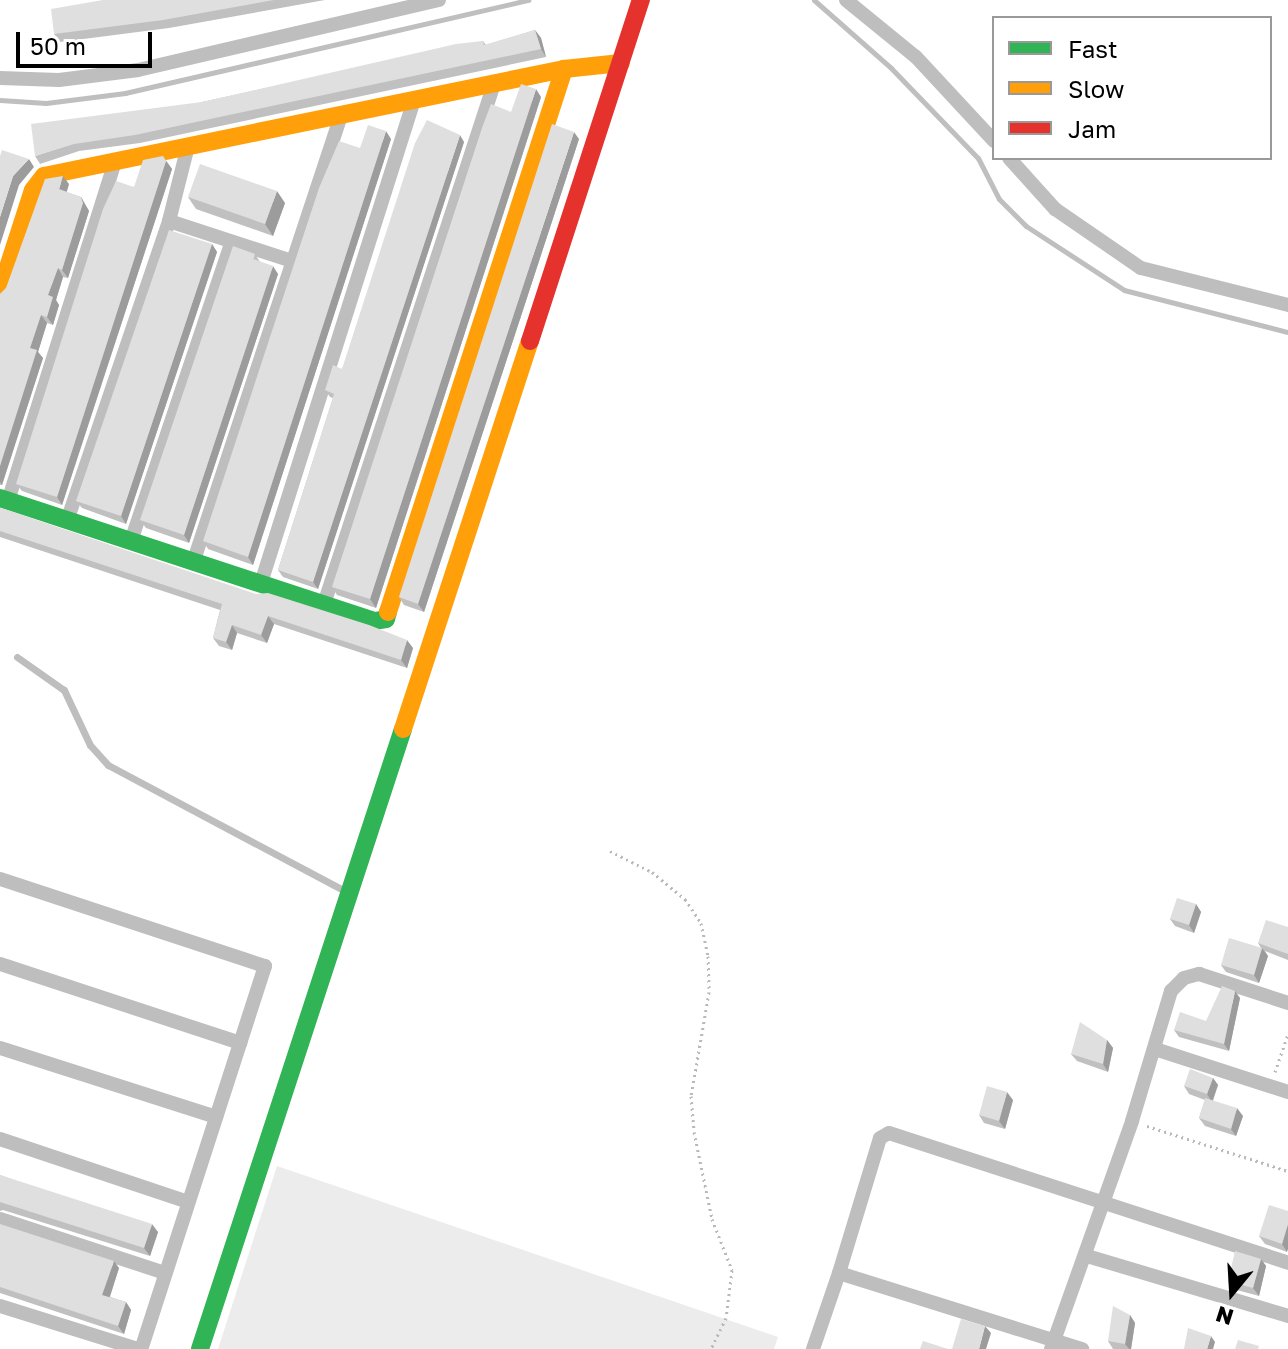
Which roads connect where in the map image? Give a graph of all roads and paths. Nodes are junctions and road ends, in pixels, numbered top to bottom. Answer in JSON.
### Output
{"nodes":[{"id":1,"x":439,"y":0,"type":"edge"},
{"id":2,"x":641,"y":0,"type":"edge"},
{"id":3,"x":846,"y":0,"type":"edge"},
{"id":4,"x":621,"y":63,"type":"junction"},
{"id":5,"x":564,"y":69,"type":"junction"},
{"id":6,"x":0,"y":78,"type":"edge"},
{"id":7,"x":493,"y":87,"type":"junction"},
{"id":8,"x":414,"y":100,"type":"junction"},
{"id":9,"x":340,"y":118,"type":"junction"},
{"id":10,"x":992,"y":139,"type":"edge"},
{"id":11,"x":187,"y":150,"type":"junction"},
{"id":12,"x":1011,"y":160,"type":"edge"},
{"id":13,"x":115,"y":162,"type":"junction"},
{"id":14,"x":169,"y":221,"type":"junction"},
{"id":15,"x":231,"y":243,"type":"junction"},
{"id":16,"x":292,"y":261,"type":"junction"},
{"id":17,"x":0,"y":292,"type":"edge"},
{"id":18,"x":1288,"y":305,"type":"edge"},
{"id":19,"x":4,"y":500,"type":"edge"},
{"id":20,"x":68,"y":518,"type":"junction"},
{"id":21,"x":131,"y":541,"type":"junction"},
{"id":22,"x":193,"y":563,"type":"junction"},
{"id":23,"x":261,"y":583,"type":"junction"},
{"id":24,"x":324,"y":604,"type":"junction"},
{"id":25,"x":17,"y":657,"type":"dead end"},
{"id":26,"x":610,"y":851,"type":"dead end"},
{"id":27,"x":0,"y":879,"type":"edge"},
{"id":28,"x":350,"y":894,"type":"junction"},
{"id":29,"x":0,"y":964,"type":"edge"},
{"id":30,"x":1288,"y":1003,"type":"edge"},
{"id":31,"x":1288,"y":1034,"type":"edge"},
{"id":32,"x":240,"y":1043,"type":"junction"},
{"id":33,"x":0,"y":1048,"type":"edge"},
{"id":34,"x":1155,"y":1049,"type":"junction"},
{"id":35,"x":1270,"y":1086,"type":"junction"},
{"id":36,"x":1288,"y":1092,"type":"edge"},
{"id":37,"x":216,"y":1117,"type":"junction"},
{"id":38,"x":1132,"y":1121,"type":"junction"},
{"id":39,"x":0,"y":1139,"type":"edge"},
{"id":40,"x":1288,"y":1171,"type":"edge"},
{"id":41,"x":188,"y":1202,"type":"junction"},
{"id":42,"x":1103,"y":1204,"type":"junction"},
{"id":43,"x":0,"y":1219,"type":"edge"},
{"id":44,"x":1087,"y":1256,"type":"junction"},
{"id":45,"x":1288,"y":1263,"type":"edge"},
{"id":46,"x":165,"y":1273,"type":"junction"},
{"id":47,"x":839,"y":1273,"type":"junction"},
{"id":48,"x":0,"y":1306,"type":"edge"},
{"id":49,"x":1288,"y":1316,"type":"edge"},
{"id":50,"x":1052,"y":1345,"type":"edge"},
{"id":51,"x":140,"y":1349,"type":"edge"},
{"id":52,"x":200,"y":1349,"type":"edge"},
{"id":53,"x":711,"y":1349,"type":"edge"},
{"id":54,"x":813,"y":1349,"type":"edge"},
{"id":55,"x":1082,"y":1349,"type":"edge"}],
"edges":[{"from":1,"to":6,"type":"street"},
{"from":2,"to":4,"type":"street"},
{"from":3,"to":10,"type":"street"},
{"from":4,"to":5,"type":"street"},
{"from":4,"to":28,"type":"street"},
{"from":5,"to":7,"type":"street"},
{"from":5,"to":24,"type":"street"},
{"from":7,"to":8,"type":"street"},
{"from":7,"to":24,"type":"street"},
{"from":8,"to":9,"type":"street"},
{"from":8,"to":23,"type":"street"},
{"from":9,"to":11,"type":"street"},
{"from":9,"to":16,"type":"street"},
{"from":11,"to":13,"type":"street"},
{"from":11,"to":14,"type":"street"},
{"from":12,"to":18,"type":"street"},
{"from":13,"to":17,"type":"street"},
{"from":13,"to":19,"type":"street"},
{"from":14,"to":15,"type":"street"},
{"from":14,"to":20,"type":"street"},
{"from":15,"to":16,"type":"street"},
{"from":15,"to":21,"type":"street"},
{"from":16,"to":22,"type":"street"},
{"from":19,"to":20,"type":"street"},
{"from":20,"to":21,"type":"street"},
{"from":21,"to":22,"type":"street"},
{"from":22,"to":23,"type":"street"},
{"from":23,"to":24,"type":"street"},
{"from":25,"to":28,"type":"lane"},
{"from":26,"to":53,"type":"path"},
{"from":27,"to":32,"type":"street"},
{"from":28,"to":52,"type":"street"},
{"from":29,"to":32,"type":"street"},
{"from":30,"to":34,"type":"street"},
{"from":31,"to":35,"type":"path"},
{"from":32,"to":37,"type":"street"},
{"from":33,"to":37,"type":"street"},
{"from":34,"to":35,"type":"street"},
{"from":34,"to":38,"type":"street"},
{"from":35,"to":36,"type":"street"},
{"from":37,"to":41,"type":"street"},
{"from":38,"to":40,"type":"path"},
{"from":38,"to":42,"type":"street"},
{"from":39,"to":41,"type":"street"},
{"from":41,"to":46,"type":"street"},
{"from":42,"to":44,"type":"street"},
{"from":42,"to":45,"type":"street"},
{"from":42,"to":47,"type":"street"},
{"from":43,"to":46,"type":"street"},
{"from":44,"to":49,"type":"street"},
{"from":44,"to":50,"type":"street"},
{"from":46,"to":51,"type":"street"},
{"from":47,"to":50,"type":"street"},
{"from":47,"to":54,"type":"street"},
{"from":48,"to":51,"type":"street"},
{"from":50,"to":55,"type":"street"}]}
